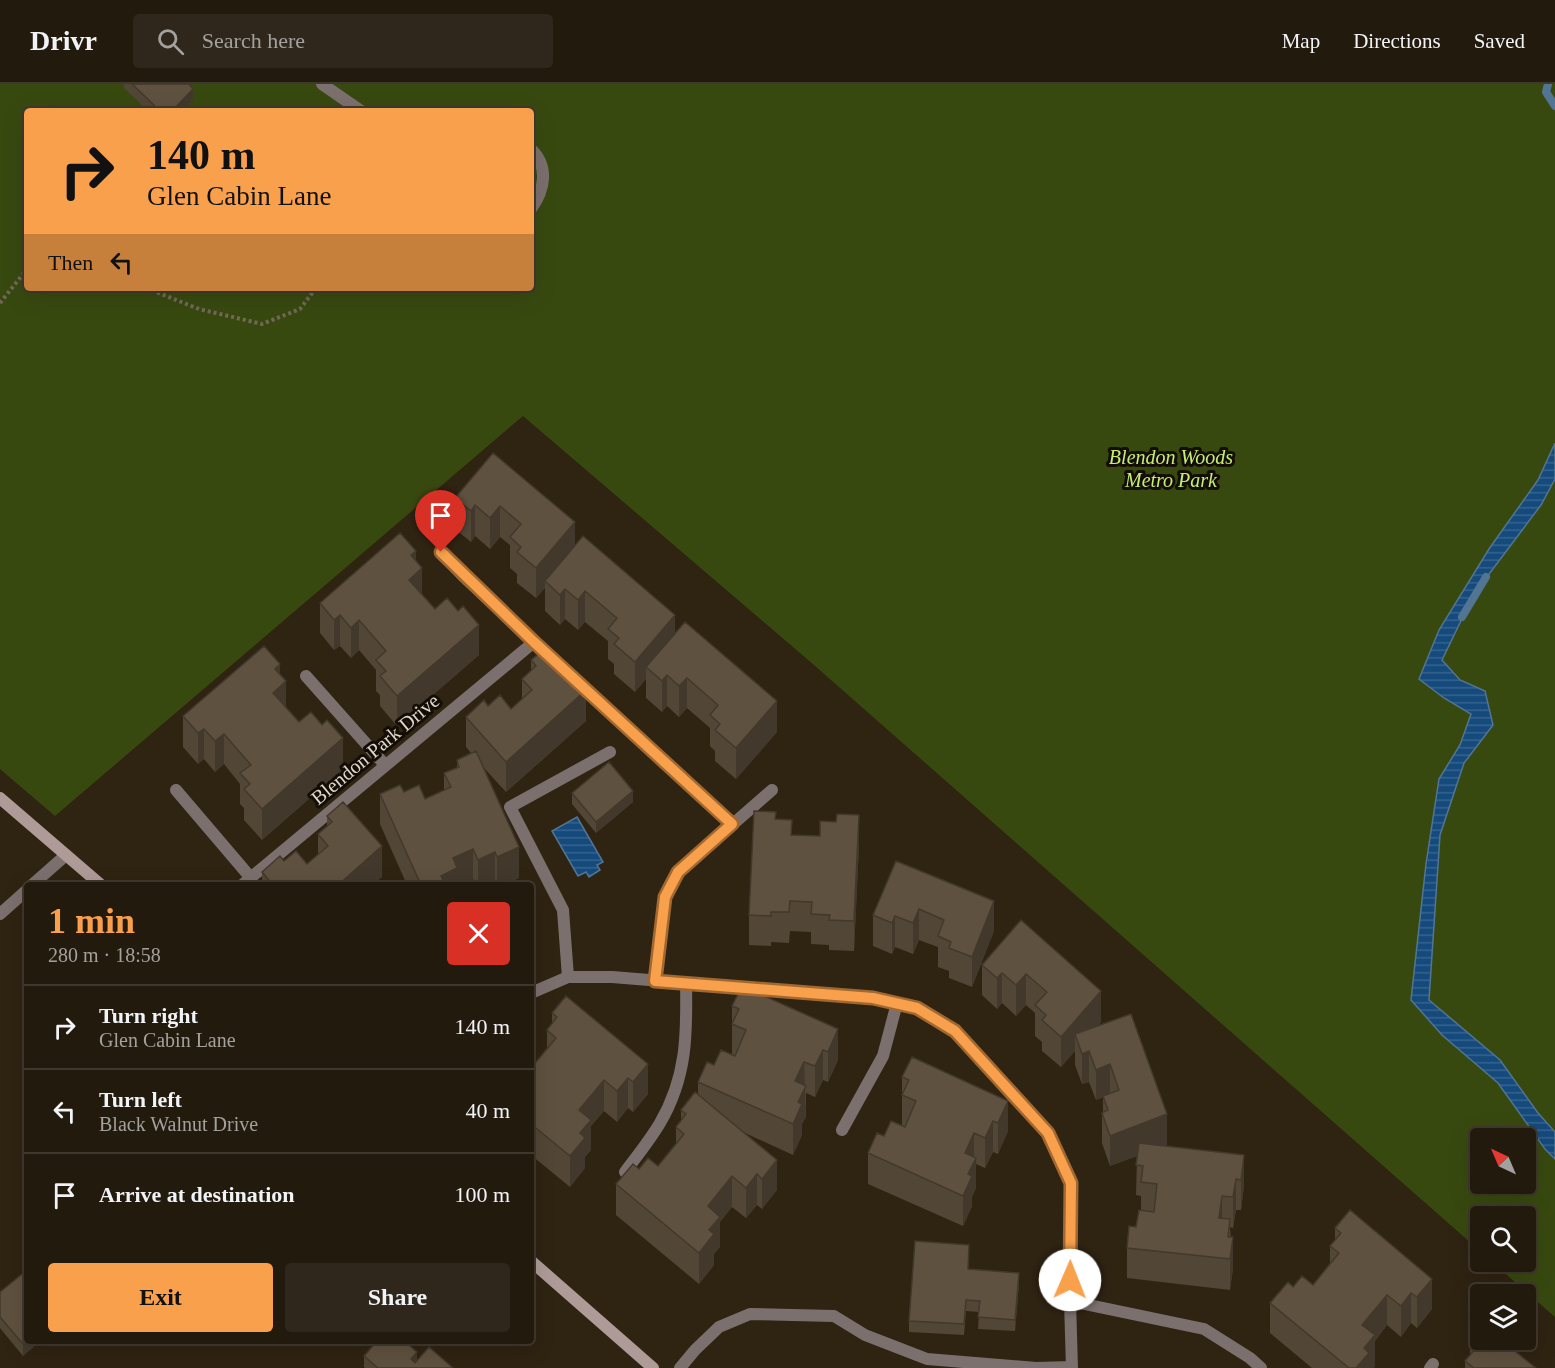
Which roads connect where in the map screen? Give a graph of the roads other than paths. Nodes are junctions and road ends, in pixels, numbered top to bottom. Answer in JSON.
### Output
{"nodes":[{"id":1,"x":322,"y":84,"type":"edge"},
{"id":2,"x":357,"y":108,"type":"edge"},
{"id":3,"x":534,"y":152,"type":"edge"},
{"id":4,"x":534,"y":204,"type":"edge"},
{"id":5,"x":441,"y":552,"type":"dead end"},
{"id":6,"x":534,"y":642,"type":"junction"},
{"id":7,"x":306,"y":676,"type":"dead end"},
{"id":8,"x":610,"y":752,"type":"dead end"},
{"id":9,"x":386,"y":765,"type":"junction"},
{"id":10,"x":176,"y":790,"type":"dead end"},
{"id":11,"x":772,"y":790,"type":"dead end"},
{"id":12,"x":0,"y":798,"type":"edge"},
{"id":13,"x":732,"y":824,"type":"junction"},
{"id":14,"x":66,"y":855,"type":"junction"},
{"id":15,"x":246,"y":881,"type":"edge"},
{"id":16,"x":35,"y":882,"type":"edge"},
{"id":17,"x":98,"y":882,"type":"edge"},
{"id":18,"x":24,"y":893,"type":"edge"},
{"id":19,"x":0,"y":914,"type":"edge"},
{"id":20,"x":568,"y":977,"type":"junction"},
{"id":21,"x":655,"y":981,"type":"junction"},
{"id":22,"x":686,"y":983,"type":"junction"},
{"id":23,"x":534,"y":992,"type":"edge"},
{"id":24,"x":897,"y":1003,"type":"junction"},
{"id":25,"x":842,"y":1130,"type":"dead end"},
{"id":26,"x":625,"y":1172,"type":"edge"},
{"id":27,"x":534,"y":1264,"type":"edge"},
{"id":28,"x":1070,"y":1301,"type":"junction"},
{"id":29,"x":653,"y":1368,"type":"edge"},
{"id":30,"x":680,"y":1368,"type":"edge"},
{"id":31,"x":1072,"y":1368,"type":"edge"},
{"id":32,"x":1262,"y":1368,"type":"edge"}],
"edges":[{"from":1,"to":2,"type":"street"},
{"from":3,"to":4,"type":"street"},
{"from":5,"to":6,"type":"street"},
{"from":6,"to":9,"type":"street","name":"Blendon Park Drive"},
{"from":6,"to":13,"type":"street"},
{"from":7,"to":9,"type":"street"},
{"from":8,"to":20,"type":"street"},
{"from":9,"to":15,"type":"street","name":"Blendon Park Drive"},
{"from":10,"to":15,"type":"street"},
{"from":11,"to":13,"type":"street"},
{"from":12,"to":14,"type":"main road"},
{"from":13,"to":21,"type":"street"},
{"from":14,"to":16,"type":"street"},
{"from":14,"to":17,"type":"main road"},
{"from":18,"to":19,"type":"street"},
{"from":20,"to":21,"type":"street"},
{"from":20,"to":23,"type":"street"},
{"from":21,"to":22,"type":"street"},
{"from":22,"to":24,"type":"street"},
{"from":22,"to":26,"type":"street"},
{"from":24,"to":25,"type":"street"},
{"from":24,"to":28,"type":"street"},
{"from":27,"to":29,"type":"main road"},
{"from":28,"to":31,"type":"street"},
{"from":28,"to":32,"type":"street"},
{"from":30,"to":31,"type":"street"}]}
